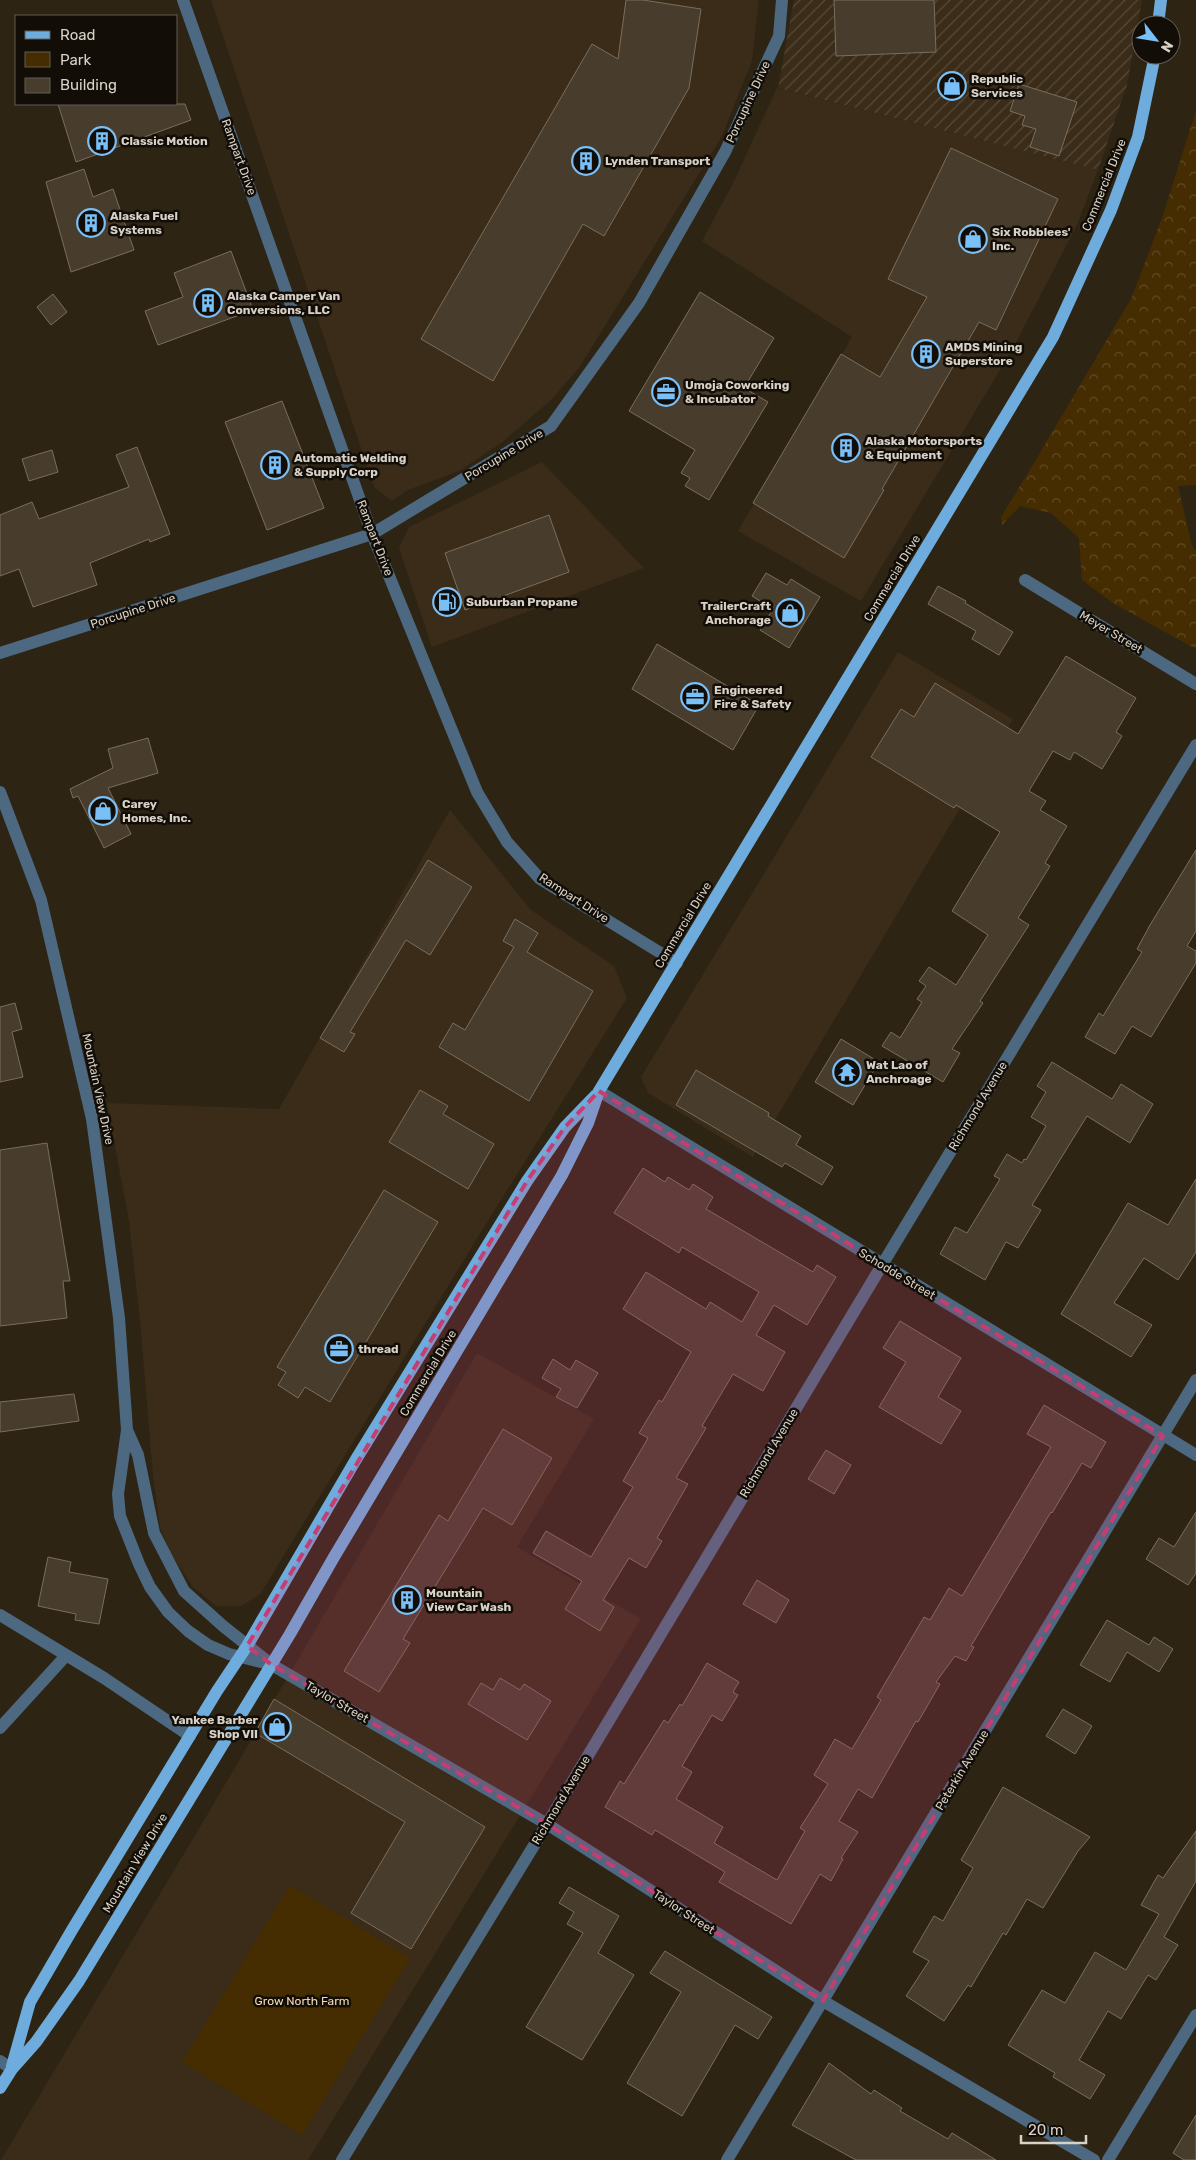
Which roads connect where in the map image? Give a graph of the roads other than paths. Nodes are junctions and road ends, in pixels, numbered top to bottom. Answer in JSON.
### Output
{"nodes":[{"id":1,"x":183,"y":0,"type":"edge"},
{"id":2,"x":782,"y":0,"type":"edge"},
{"id":3,"x":1161,"y":0,"type":"edge"},
{"id":4,"x":1159,"y":15,"type":"edge"},
{"id":5,"x":1153,"y":65,"type":"edge"},
{"id":6,"x":372,"y":534,"type":"junction"},
{"id":7,"x":1026,"y":580,"type":"dead end"},
{"id":8,"x":0,"y":653,"type":"edge"},
{"id":9,"x":1196,"y":684,"type":"edge"},
{"id":10,"x":1196,"y":745,"type":"edge"},
{"id":11,"x":0,"y":792,"type":"edge"},
{"id":12,"x":677,"y":963,"type":"junction"},
{"id":13,"x":599,"y":1091,"type":"junction"},
{"id":14,"x":882,"y":1265,"type":"junction"},
{"id":15,"x":1196,"y":1380,"type":"edge"},
{"id":16,"x":127,"y":1430,"type":"junction"},
{"id":17,"x":1163,"y":1436,"type":"junction"},
{"id":18,"x":1196,"y":1455,"type":"edge"},
{"id":19,"x":0,"y":1615,"type":"edge"},
{"id":20,"x":247,"y":1646,"type":"junction"},
{"id":21,"x":64,"y":1655,"type":"junction"},
{"id":22,"x":239,"y":1657,"type":"junction"},
{"id":23,"x":272,"y":1665,"type":"junction"},
{"id":24,"x":0,"y":1728,"type":"edge"},
{"id":25,"x":190,"y":1736,"type":"junction"},
{"id":26,"x":547,"y":1824,"type":"junction"},
{"id":27,"x":823,"y":2001,"type":"junction"},
{"id":28,"x":1196,"y":2015,"type":"edge"},
{"id":29,"x":0,"y":2061,"type":"edge"},
{"id":30,"x":12,"y":2069,"type":"junction"},
{"id":31,"x":0,"y":2088,"type":"edge"},
{"id":32,"x":342,"y":2160,"type":"edge"},
{"id":33,"x":727,"y":2160,"type":"edge"},
{"id":34,"x":1094,"y":2160,"type":"edge"},
{"id":35,"x":1108,"y":2160,"type":"edge"}],
"edges":[{"from":1,"to":6,"type":"street","name":"Rampart Drive"},
{"from":2,"to":6,"type":"street","name":"Porcupine Drive"},
{"from":3,"to":4,"type":"main road"},
{"from":5,"to":12,"type":"main road","name":"Commercial Drive"},
{"from":6,"to":8,"type":"street","name":"Porcupine Drive"},
{"from":6,"to":12,"type":"street","name":"Rampart Drive"},
{"from":7,"to":9,"type":"street","name":"Meyer Street"},
{"from":10,"to":14,"type":"street","name":"Richmond Avenue"},
{"from":11,"to":16,"type":"street","name":"Mountain View Drive"},
{"from":12,"to":13,"type":"main road","name":"Commercial Drive"},
{"from":13,"to":14,"type":"street","name":"Schodde Street"},
{"from":13,"to":20,"type":"main road","name":"Commercial Drive"},
{"from":13,"to":23,"type":"main road","name":"Commercial Drive"},
{"from":14,"to":17,"type":"street","name":"Schodde Street"},
{"from":14,"to":26,"type":"street","name":"Richmond Avenue"},
{"from":15,"to":17,"type":"street","name":"Peterkin Avenue"},
{"from":16,"to":20,"type":"street","name":"Mountain View Drive"},
{"from":16,"to":22,"type":"street","name":"Mountain View Drive"},
{"from":17,"to":18,"type":"street","name":"Schodde Street"},
{"from":17,"to":27,"type":"street","name":"Peterkin Avenue"},
{"from":19,"to":21,"type":"street"},
{"from":20,"to":22,"type":"main road","name":"Mountain View Drive"},
{"from":20,"to":23,"type":"street","name":"Mountain View Drive"},
{"from":21,"to":24,"type":"street"},
{"from":21,"to":25,"type":"street"},
{"from":22,"to":23,"type":"street","name":"Mountain View Drive"},
{"from":22,"to":25,"type":"main road","name":"Mountain View Drive"},
{"from":23,"to":26,"type":"street","name":"Taylor Street"},
{"from":23,"to":30,"type":"main road","name":"Mountain View Drive"},
{"from":25,"to":30,"type":"main road","name":"Mountain View Drive"},
{"from":26,"to":27,"type":"street","name":"Taylor Street"},
{"from":26,"to":32,"type":"street","name":"Richmond Avenue"},
{"from":27,"to":33,"type":"street","name":"Peterkin Avenue"},
{"from":27,"to":34,"type":"street","name":"Taylor Street"},
{"from":28,"to":35,"type":"street"},
{"from":29,"to":30,"type":"street"},
{"from":30,"to":31,"type":"main road","name":"Mountain View Drive"}]}
